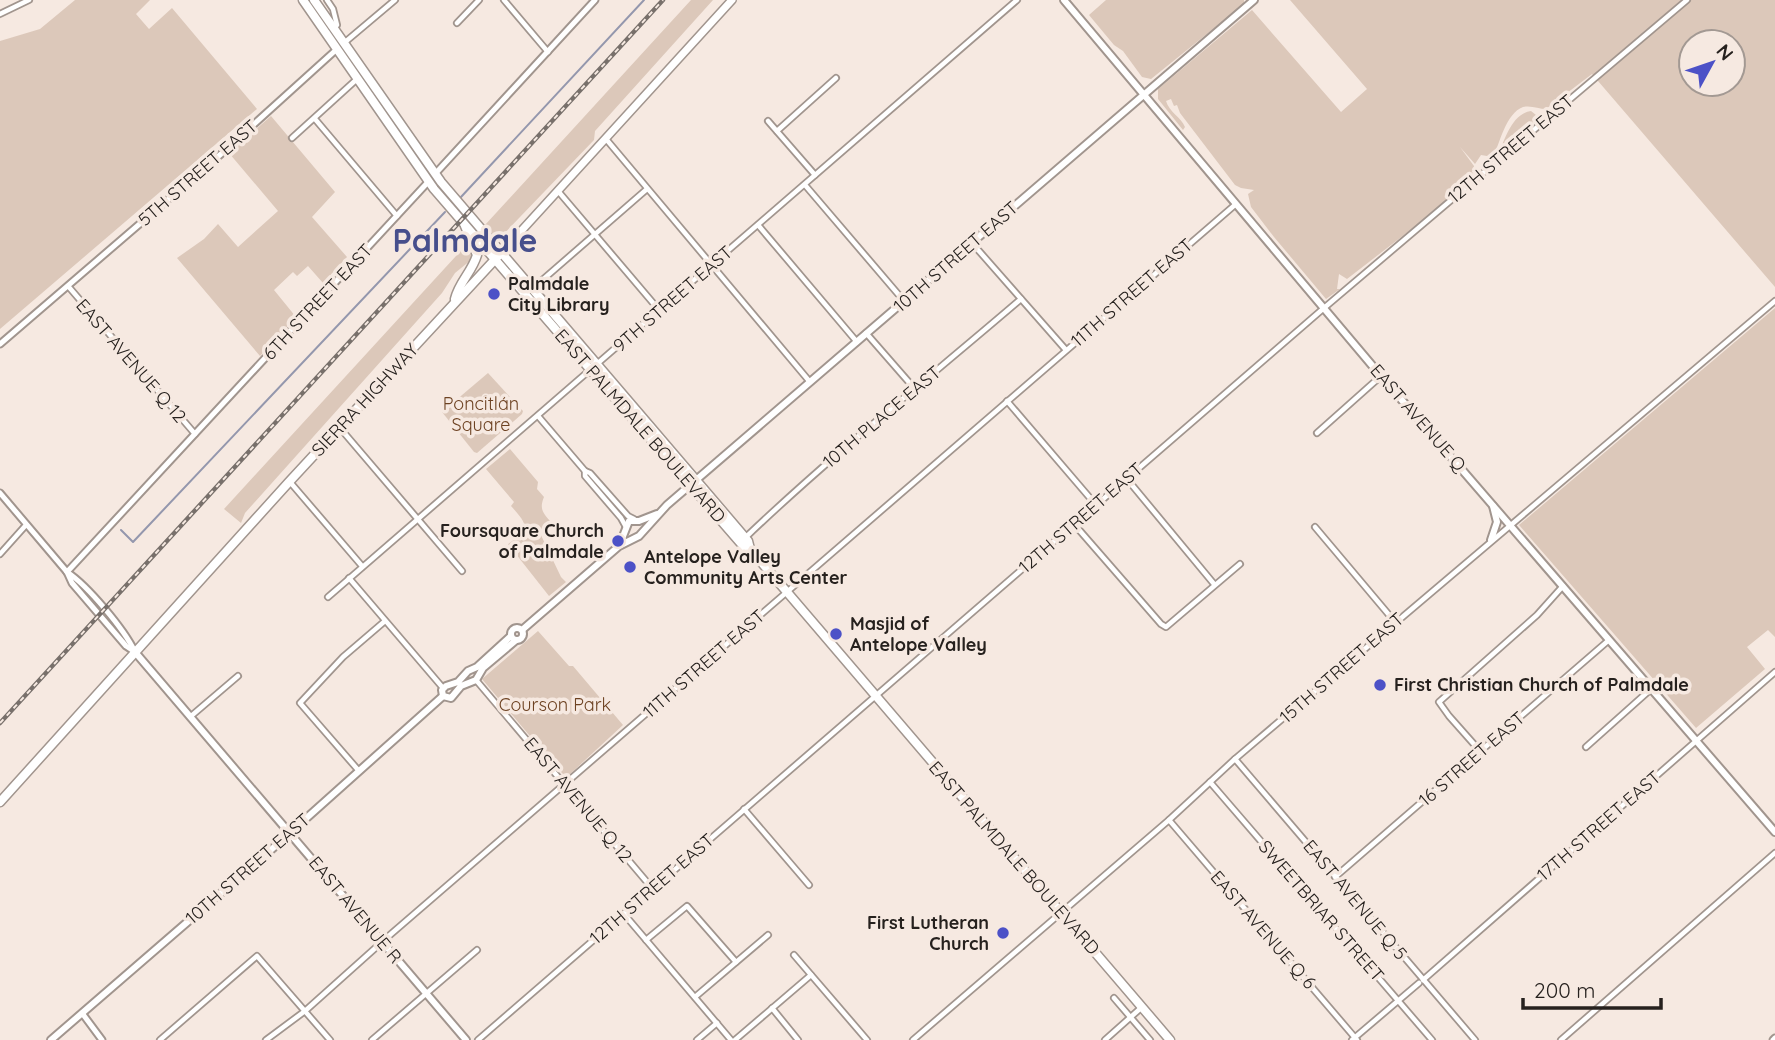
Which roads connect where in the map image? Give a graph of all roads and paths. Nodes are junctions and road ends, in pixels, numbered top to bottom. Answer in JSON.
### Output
{"nodes":[{"id":1,"x":29,"y":0,"type":"edge"},
{"id":2,"x":303,"y":0,"type":"edge"},
{"id":3,"x":314,"y":0,"type":"edge"},
{"id":4,"x":327,"y":0,"type":"edge"},
{"id":5,"x":395,"y":0,"type":"edge"},
{"id":6,"x":479,"y":0,"type":"edge"},
{"id":7,"x":504,"y":0,"type":"edge"},
{"id":8,"x":595,"y":0,"type":"edge"},
{"id":9,"x":732,"y":0,"type":"edge"},
{"id":10,"x":1017,"y":0,"type":"edge"},
{"id":11,"x":1064,"y":0,"type":"edge"},
{"id":12,"x":1254,"y":0,"type":"edge"},
{"id":13,"x":1687,"y":0,"type":"edge"},
{"id":14,"x":0,"y":14,"type":"edge"},
{"id":15,"x":457,"y":23,"type":"dead end"},
{"id":16,"x":334,"y":30,"type":"junction"},
{"id":17,"x":340,"y":46,"type":"junction"},
{"id":18,"x":548,"y":52,"type":"junction"},
{"id":19,"x":836,"y":78,"type":"dead end"},
{"id":20,"x":357,"y":79,"type":"junction"},
{"id":21,"x":1144,"y":94,"type":"junction"},
{"id":22,"x":315,"y":119,"type":"junction"},
{"id":23,"x":768,"y":121,"type":"dead end"},
{"id":24,"x":777,"y":131,"type":"junction"},
{"id":25,"x":292,"y":138,"type":"dead end"},
{"id":26,"x":605,"y":138,"type":"junction"},
{"id":27,"x":815,"y":175,"type":"junction"},
{"id":28,"x":432,"y":178,"type":"junction"},
{"id":29,"x":805,"y":185,"type":"junction"},
{"id":30,"x":647,"y":189,"type":"junction"},
{"id":31,"x":557,"y":190,"type":"junction"},
{"id":32,"x":1236,"y":204,"type":"junction"},
{"id":33,"x":397,"y":216,"type":"junction"},
{"id":34,"x":465,"y":223,"type":"junction"},
{"id":35,"x":758,"y":225,"type":"junction"},
{"id":36,"x":595,"y":234,"type":"junction"},
{"id":37,"x":972,"y":243,"type":"junction"},
{"id":38,"x":498,"y":256,"type":"junction"},
{"id":39,"x":711,"y":265,"type":"junction"},
{"id":40,"x":68,"y":286,"type":"junction"},
{"id":41,"x":532,"y":289,"type":"junction"},
{"id":42,"x":1021,"y":299,"type":"junction"},
{"id":43,"x":455,"y":301,"type":"junction"},
{"id":44,"x":904,"y":301,"type":"junction"},
{"id":45,"x":1775,"y":301,"type":"edge"},
{"id":46,"x":1324,"y":308,"type":"junction"},
{"id":47,"x":659,"y":310,"type":"junction"},
{"id":48,"x":866,"y":333,"type":"junction"},
{"id":49,"x":857,"y":342,"type":"junction"},
{"id":50,"x":0,"y":344,"type":"edge"},
{"id":51,"x":1066,"y":350,"type":"junction"},
{"id":52,"x":594,"y":367,"type":"junction"},
{"id":53,"x":1381,"y":376,"type":"junction"},
{"id":54,"x":810,"y":382,"type":"junction"},
{"id":55,"x":914,"y":388,"type":"junction"},
{"id":56,"x":1007,"y":401,"type":"junction"},
{"id":57,"x":538,"y":416,"type":"junction"},
{"id":58,"x":339,"y":428,"type":"junction"},
{"id":59,"x":1317,"y":433,"type":"dead end"},
{"id":60,"x":195,"y":435,"type":"junction"},
{"id":61,"x":585,"y":471,"type":"junction"},
{"id":62,"x":1127,"y":478,"type":"junction"},
{"id":63,"x":289,"y":482,"type":"junction"},
{"id":64,"x":693,"y":483,"type":"junction"},
{"id":65,"x":0,"y":493,"type":"edge"},
{"id":66,"x":1492,"y":504,"type":"junction"},
{"id":67,"x":1096,"y":505,"type":"junction"},
{"id":68,"x":657,"y":514,"type":"junction"},
{"id":69,"x":418,"y":519,"type":"junction"},
{"id":70,"x":637,"y":520,"type":"junction"},
{"id":71,"x":1074,"y":524,"type":"junction"},
{"id":72,"x":1510,"y":524,"type":"junction"},
{"id":73,"x":26,"y":525,"type":"junction"},
{"id":74,"x":1315,"y":527,"type":"dead end"},
{"id":75,"x":626,"y":529,"type":"junction"},
{"id":76,"x":643,"y":531,"type":"junction"},
{"id":77,"x":633,"y":537,"type":"junction"},
{"id":78,"x":745,"y":537,"type":"junction"},
{"id":79,"x":1491,"y":540,"type":"junction"},
{"id":80,"x":619,"y":545,"type":"junction"},
{"id":81,"x":750,"y":549,"type":"junction"},
{"id":82,"x":0,"y":554,"type":"edge"},
{"id":83,"x":1240,"y":564,"type":"dead end"},
{"id":84,"x":362,"y":566,"type":"junction"},
{"id":85,"x":462,"y":571,"type":"dead end"},
{"id":86,"x":67,"y":572,"type":"junction"},
{"id":87,"x":349,"y":578,"type":"junction"},
{"id":88,"x":1214,"y":584,"type":"junction"},
{"id":89,"x":1563,"y":586,"type":"junction"},
{"id":90,"x":787,"y":592,"type":"junction"},
{"id":91,"x":327,"y":597,"type":"dead end"},
{"id":92,"x":385,"y":621,"type":"junction"},
{"id":93,"x":1395,"y":622,"type":"junction"},
{"id":94,"x":1609,"y":640,"type":"junction"},
{"id":95,"x":135,"y":652,"type":"junction"},
{"id":96,"x":1775,"y":672,"type":"edge"},
{"id":97,"x":238,"y":676,"type":"dead end"},
{"id":98,"x":472,"y":676,"type":"junction"},
{"id":99,"x":1651,"y":689,"type":"junction"},
{"id":100,"x":448,"y":691,"type":"junction"},
{"id":101,"x":875,"y":696,"type":"junction"},
{"id":102,"x":190,"y":717,"type":"junction"},
{"id":103,"x":1697,"y":740,"type":"junction"},
{"id":104,"x":1587,"y":747,"type":"dead end"},
{"id":105,"x":1480,"y":752,"type":"junction"},
{"id":106,"x":1235,"y":759,"type":"junction"},
{"id":107,"x":359,"y":772,"type":"junction"},
{"id":108,"x":1210,"y":782,"type":"junction"},
{"id":109,"x":565,"y":784,"type":"junction"},
{"id":110,"x":0,"y":802,"type":"edge"},
{"id":111,"x":744,"y":809,"type":"junction"},
{"id":112,"x":1169,"y":820,"type":"junction"},
{"id":113,"x":290,"y":832,"type":"junction"},
{"id":114,"x":1775,"y":832,"type":"edge"},
{"id":115,"x":1775,"y":853,"type":"edge"},
{"id":116,"x":1335,"y":877,"type":"junction"},
{"id":117,"x":809,"y":885,"type":"dead end"},
{"id":118,"x":652,"y":888,"type":"junction"},
{"id":119,"x":1061,"y":912,"type":"junction"},
{"id":120,"x":624,"y":914,"type":"junction"},
{"id":121,"x":768,"y":935,"type":"dead end"},
{"id":122,"x":646,"y":940,"type":"junction"},
{"id":123,"x":383,"y":942,"type":"junction"},
{"id":124,"x":477,"y":950,"type":"dead end"},
{"id":125,"x":794,"y":955,"type":"dead end"},
{"id":126,"x":736,"y":962,"type":"junction"},
{"id":127,"x":811,"y":975,"type":"junction"},
{"id":128,"x":1421,"y":982,"type":"junction"},
{"id":129,"x":426,"y":993,"type":"junction"},
{"id":130,"x":695,"y":997,"type":"junction"},
{"id":131,"x":1114,"y":998,"type":"dead end"},
{"id":132,"x":1398,"y":1000,"type":"junction"},
{"id":133,"x":1142,"y":1007,"type":"junction"},
{"id":134,"x":772,"y":1008,"type":"junction"},
{"id":135,"x":305,"y":1011,"type":"junction"},
{"id":136,"x":82,"y":1013,"type":"junction"},
{"id":137,"x":1131,"y":1017,"type":"junction"},
{"id":138,"x":717,"y":1023,"type":"junction"},
{"id":139,"x":1355,"y":1039,"type":"edge"},
{"id":140,"x":51,"y":1040,"type":"edge"},
{"id":141,"x":102,"y":1040,"type":"edge"},
{"id":142,"x":160,"y":1040,"type":"edge"},
{"id":143,"x":265,"y":1040,"type":"edge"},
{"id":144,"x":330,"y":1040,"type":"edge"},
{"id":145,"x":372,"y":1040,"type":"edge"},
{"id":146,"x":466,"y":1040,"type":"edge"},
{"id":147,"x":478,"y":1040,"type":"edge"},
{"id":148,"x":697,"y":1040,"type":"edge"},
{"id":149,"x":733,"y":1040,"type":"edge"},
{"id":150,"x":798,"y":1040,"type":"edge"},
{"id":151,"x":867,"y":1040,"type":"edge"},
{"id":152,"x":913,"y":1040,"type":"edge"},
{"id":153,"x":1105,"y":1040,"type":"edge"},
{"id":154,"x":1150,"y":1040,"type":"edge"},
{"id":155,"x":1170,"y":1040,"type":"edge"},
{"id":156,"x":1432,"y":1040,"type":"edge"},
{"id":157,"x":1475,"y":1040,"type":"edge"},
{"id":158,"x":1561,"y":1040,"type":"edge"}],
"edges":[{"from":1,"to":14,"type":"street"},
{"from":2,"to":17,"type":"highway","name":"EAST PALMDALE BOULEVARD"},
{"from":3,"to":16,"type":"highway","name":"EAST PALMDALE BOULEVARD"},
{"from":4,"to":16,"type":"street"},
{"from":5,"to":17,"type":"street","name":"5TH STREET EAST"},
{"from":6,"to":15,"type":"street"},
{"from":7,"to":18,"type":"street"},
{"from":8,"to":18,"type":"street","name":"6TH STREET EAST"},
{"from":9,"to":26,"type":"main road","name":"SIERRA HIGHWAY"},
{"from":10,"to":27,"type":"street","name":"9TH STREET EAST"},
{"from":11,"to":21,"type":"main road","name":"EAST AVENUE Q"},
{"from":12,"to":21,"type":"main road","name":"10TH STREET EAST"},
{"from":13,"to":46,"type":"street","name":"12TH STREET EAST"},
{"from":16,"to":17,"type":"highway","name":"EAST PALMDALE BOULEVARD"},
{"from":17,"to":20,"type":"highway","name":"EAST PALMDALE BOULEVARD"},
{"from":17,"to":28,"type":"highway","name":"EAST PALMDALE BOULEVARD"},
{"from":17,"to":40,"type":"street","name":"5TH STREET EAST"},
{"from":18,"to":28,"type":"street","name":"6TH STREET EAST"},
{"from":19,"to":24,"type":"street"},
{"from":20,"to":22,"type":"street"},
{"from":20,"to":28,"type":"highway","name":"EAST PALMDALE BOULEVARD"},
{"from":21,"to":32,"type":"main road","name":"EAST AVENUE Q"},
{"from":21,"to":37,"type":"main road","name":"10TH STREET EAST"},
{"from":22,"to":25,"type":"street"},
{"from":22,"to":33,"type":"street"},
{"from":23,"to":24,"type":"street"},
{"from":24,"to":27,"type":"street"},
{"from":26,"to":30,"type":"street"},
{"from":26,"to":31,"type":"main road","name":"SIERRA HIGHWAY"},
{"from":27,"to":29,"type":"street","name":"9TH STREET EAST"},
{"from":28,"to":33,"type":"street","name":"6TH STREET EAST"},
{"from":28,"to":34,"type":"highway","name":"EAST PALMDALE BOULEVARD"},
{"from":28,"to":38,"type":"highway","name":"EAST PALMDALE BOULEVARD"},
{"from":29,"to":35,"type":"street","name":"9TH STREET EAST"},
{"from":29,"to":44,"type":"street"},
{"from":30,"to":36,"type":"street"},
{"from":30,"to":39,"type":"street"},
{"from":31,"to":36,"type":"street"},
{"from":31,"to":38,"type":"main road","name":"SIERRA HIGHWAY"},
{"from":32,"to":46,"type":"main road","name":"EAST AVENUE Q"},
{"from":32,"to":51,"type":"street","name":"11TH STREET EAST"},
{"from":33,"to":60,"type":"street","name":"6TH STREET EAST"},
{"from":34,"to":38,"type":"highway","name":"EAST PALMDALE BOULEVARD"},
{"from":34,"to":43,"type":"highway"},
{"from":35,"to":39,"type":"street","name":"9TH STREET EAST"},
{"from":35,"to":49,"type":"street"},
{"from":36,"to":41,"type":"street"},
{"from":36,"to":47,"type":"street"},
{"from":37,"to":42,"type":"street"},
{"from":37,"to":44,"type":"main road","name":"10TH STREET EAST"},
{"from":38,"to":41,"type":"highway","name":"EAST PALMDALE BOULEVARD"},
{"from":38,"to":43,"type":"highway","name":"SIERRA HIGHWAY"},
{"from":38,"to":52,"type":"highway","name":"EAST PALMDALE BOULEVARD"},
{"from":39,"to":47,"type":"street","name":"9TH STREET EAST"},
{"from":39,"to":54,"type":"street"},
{"from":40,"to":50,"type":"street","name":"5TH STREET EAST"},
{"from":40,"to":60,"type":"street","name":"EAST AVENUE Q 12"},
{"from":41,"to":52,"type":"highway","name":"EAST PALMDALE BOULEVARD"},
{"from":42,"to":51,"type":"street"},
{"from":42,"to":55,"type":"street","name":"10TH PLACE EAST"},
{"from":43,"to":58,"type":"highway","name":"SIERRA HIGHWAY"},
{"from":44,"to":48,"type":"main road","name":"10TH STREET EAST"},
{"from":45,"to":72,"type":"street","name":"15TH STREET EAST"},
{"from":46,"to":53,"type":"main road","name":"EAST AVENUE Q"},
{"from":46,"to":62,"type":"street","name":"12TH STREET EAST"},
{"from":47,"to":52,"type":"street","name":"9TH STREET EAST"},
{"from":48,"to":49,"type":"main road","name":"10TH STREET EAST"},
{"from":48,"to":55,"type":"street"},
{"from":49,"to":54,"type":"main road","name":"10TH STREET EAST"},
{"from":51,"to":56,"type":"street","name":"11TH STREET EAST"},
{"from":52,"to":57,"type":"street","name":"9TH STREET EAST"},
{"from":52,"to":64,"type":"highway","name":"EAST PALMDALE BOULEVARD"},
{"from":53,"to":59,"type":"street"},
{"from":53,"to":66,"type":"main road","name":"EAST AVENUE Q"},
{"from":54,"to":64,"type":"main road","name":"10TH STREET EAST"},
{"from":55,"to":78,"type":"street","name":"10TH PLACE EAST"},
{"from":56,"to":67,"type":"street"},
{"from":56,"to":90,"type":"street","name":"11TH STREET EAST"},
{"from":57,"to":61,"type":"street"},
{"from":57,"to":69,"type":"street","name":"9TH STREET EAST"},
{"from":58,"to":63,"type":"highway","name":"SIERRA HIGHWAY"},
{"from":58,"to":69,"type":"street"},
{"from":60,"to":86,"type":"street","name":"6TH STREET EAST"},
{"from":61,"to":70,"type":"street"},
{"from":61,"to":75,"type":"street"},
{"from":62,"to":67,"type":"street","name":"12TH STREET EAST"},
{"from":62,"to":88,"type":"street"},
{"from":63,"to":84,"type":"street"},
{"from":63,"to":95,"type":"highway","name":"SIERRA HIGHWAY"},
{"from":64,"to":68,"type":"main road","name":"10TH STREET EAST"},
{"from":64,"to":78,"type":"highway","name":"EAST PALMDALE BOULEVARD"},
{"from":64,"to":81,"type":"highway","name":"EAST PALMDALE BOULEVARD"},
{"from":65,"to":73,"type":"street","name":"EAST AVENUE R"},
{"from":66,"to":72,"type":"main road","name":"EAST AVENUE Q"},
{"from":66,"to":79,"type":"main road"},
{"from":67,"to":71,"type":"street","name":"12TH STREET EAST"},
{"from":68,"to":70,"type":"main road","name":"10TH STREET EAST"},
{"from":68,"to":76,"type":"main road","name":"10TH STREET EAST"},
{"from":69,"to":84,"type":"street","name":"9TH STREET EAST"},
{"from":69,"to":85,"type":"street"},
{"from":70,"to":75,"type":"main road"},
{"from":70,"to":76,"type":"main road"},
{"from":71,"to":88,"type":"street"},
{"from":71,"to":101,"type":"street","name":"12TH STREET EAST"},
{"from":72,"to":79,"type":"street","name":"15TH STREET EAST"},
{"from":72,"to":89,"type":"main road","name":"EAST AVENUE Q"},
{"from":73,"to":82,"type":"street"},
{"from":73,"to":86,"type":"street","name":"EAST AVENUE R"},
{"from":74,"to":93,"type":"street"},
{"from":75,"to":77,"type":"main road"},
{"from":75,"to":80,"type":"main road"},
{"from":76,"to":77,"type":"main road"},
{"from":77,"to":80,"type":"main road"},
{"from":78,"to":81,"type":"highway","name":"EAST PALMDALE BOULEVARD"},
{"from":79,"to":93,"type":"street","name":"15TH STREET EAST"},
{"from":80,"to":98,"type":"main road","name":"10TH STREET EAST"},
{"from":81,"to":90,"type":"highway","name":"EAST PALMDALE BOULEVARD"},
{"from":83,"to":88,"type":"street"},
{"from":84,"to":87,"type":"street","name":"9TH STREET EAST"},
{"from":86,"to":95,"type":"street","name":"EAST AVENUE R"},
{"from":87,"to":91,"type":"street","name":"9TH STREET EAST"},
{"from":87,"to":92,"type":"street"},
{"from":89,"to":94,"type":"main road","name":"EAST AVENUE Q"},
{"from":89,"to":105,"type":"street"},
{"from":90,"to":101,"type":"highway","name":"EAST PALMDALE BOULEVARD"},
{"from":90,"to":109,"type":"street","name":"11TH STREET EAST"},
{"from":92,"to":100,"type":"street"},
{"from":92,"to":107,"type":"street"},
{"from":93,"to":106,"type":"street","name":"15TH STREET EAST"},
{"from":94,"to":99,"type":"main road","name":"EAST AVENUE Q"},
{"from":94,"to":105,"type":"street","name":"16 STREET EAST"},
{"from":95,"to":102,"type":"main road","name":"EAST AVENUE R"},
{"from":95,"to":110,"type":"highway","name":"SIERRA HIGHWAY"},
{"from":96,"to":103,"type":"street","name":"17TH STREET EAST"},
{"from":97,"to":102,"type":"street"},
{"from":98,"to":100,"type":"main road","name":"10TH STREET EAST"},
{"from":98,"to":109,"type":"street","name":"EAST AVENUE Q 12"},
{"from":99,"to":103,"type":"main road","name":"EAST AVENUE Q"},
{"from":99,"to":104,"type":"street"},
{"from":100,"to":107,"type":"main road","name":"10TH STREET EAST"},
{"from":101,"to":111,"type":"street","name":"12TH STREET EAST"},
{"from":101,"to":119,"type":"highway","name":"EAST PALMDALE BOULEVARD"},
{"from":102,"to":113,"type":"main road","name":"EAST AVENUE R"},
{"from":103,"to":114,"type":"main road","name":"EAST AVENUE Q"},
{"from":103,"to":128,"type":"street","name":"17TH STREET EAST"},
{"from":105,"to":116,"type":"street","name":"16 STREET EAST"},
{"from":106,"to":108,"type":"street","name":"15TH STREET EAST"},
{"from":106,"to":116,"type":"street","name":"EAST AVENUE Q 5"},
{"from":107,"to":113,"type":"main road","name":"10TH STREET EAST"},
{"from":108,"to":112,"type":"street","name":"15TH STREET EAST"},
{"from":108,"to":132,"type":"street","name":"SWEETBRIAR STREET"},
{"from":109,"to":118,"type":"street","name":"EAST AVENUE Q 12"},
{"from":109,"to":123,"type":"street","name":"11TH STREET EAST"},
{"from":111,"to":117,"type":"street"},
{"from":111,"to":118,"type":"street","name":"12TH STREET EAST"},
{"from":112,"to":119,"type":"street","name":"15TH STREET EAST"},
{"from":112,"to":139,"type":"street","name":"EAST AVENUE Q 6"},
{"from":113,"to":123,"type":"main road","name":"EAST AVENUE R"},
{"from":113,"to":136,"type":"main road","name":"10TH STREET EAST"},
{"from":115,"to":158,"type":"street"},
{"from":116,"to":128,"type":"street","name":"EAST AVENUE Q 5"},
{"from":118,"to":120,"type":"street","name":"12TH STREET EAST"},
{"from":119,"to":133,"type":"highway","name":"EAST PALMDALE BOULEVARD"},
{"from":119,"to":152,"type":"street","name":"15TH STREET EAST"},
{"from":120,"to":122,"type":"street"},
{"from":120,"to":147,"type":"street","name":"12TH STREET EAST"},
{"from":121,"to":126,"type":"street"},
{"from":122,"to":126,"type":"street"},
{"from":122,"to":130,"type":"street"},
{"from":123,"to":129,"type":"main road","name":"EAST AVENUE R"},
{"from":123,"to":135,"type":"street","name":"11TH STREET EAST"},
{"from":124,"to":129,"type":"street"},
{"from":125,"to":127,"type":"street"},
{"from":126,"to":130,"type":"street"},
{"from":127,"to":134,"type":"street"},
{"from":127,"to":151,"type":"street"},
{"from":128,"to":132,"type":"street","name":"17TH STREET EAST"},
{"from":128,"to":157,"type":"street","name":"EAST AVENUE Q 5"},
{"from":129,"to":145,"type":"street"},
{"from":129,"to":146,"type":"main road","name":"EAST AVENUE R"},
{"from":130,"to":138,"type":"street"},
{"from":131,"to":137,"type":"street"},
{"from":132,"to":139,"type":"street","name":"17TH STREET EAST"},
{"from":132,"to":156,"type":"street","name":"SWEETBRIAR STREET"},
{"from":133,"to":137,"type":"street"},
{"from":133,"to":155,"type":"highway","name":"EAST PALMDALE BOULEVARD"},
{"from":134,"to":149,"type":"street"},
{"from":134,"to":150,"type":"street"},
{"from":135,"to":142,"type":"street"},
{"from":135,"to":143,"type":"street","name":"11TH STREET EAST"},
{"from":135,"to":144,"type":"street"},
{"from":136,"to":140,"type":"main road","name":"10TH STREET EAST"},
{"from":136,"to":141,"type":"street"},
{"from":137,"to":153,"type":"street"},
{"from":137,"to":154,"type":"street"},
{"from":138,"to":148,"type":"street"},
{"from":138,"to":149,"type":"street"}]}
